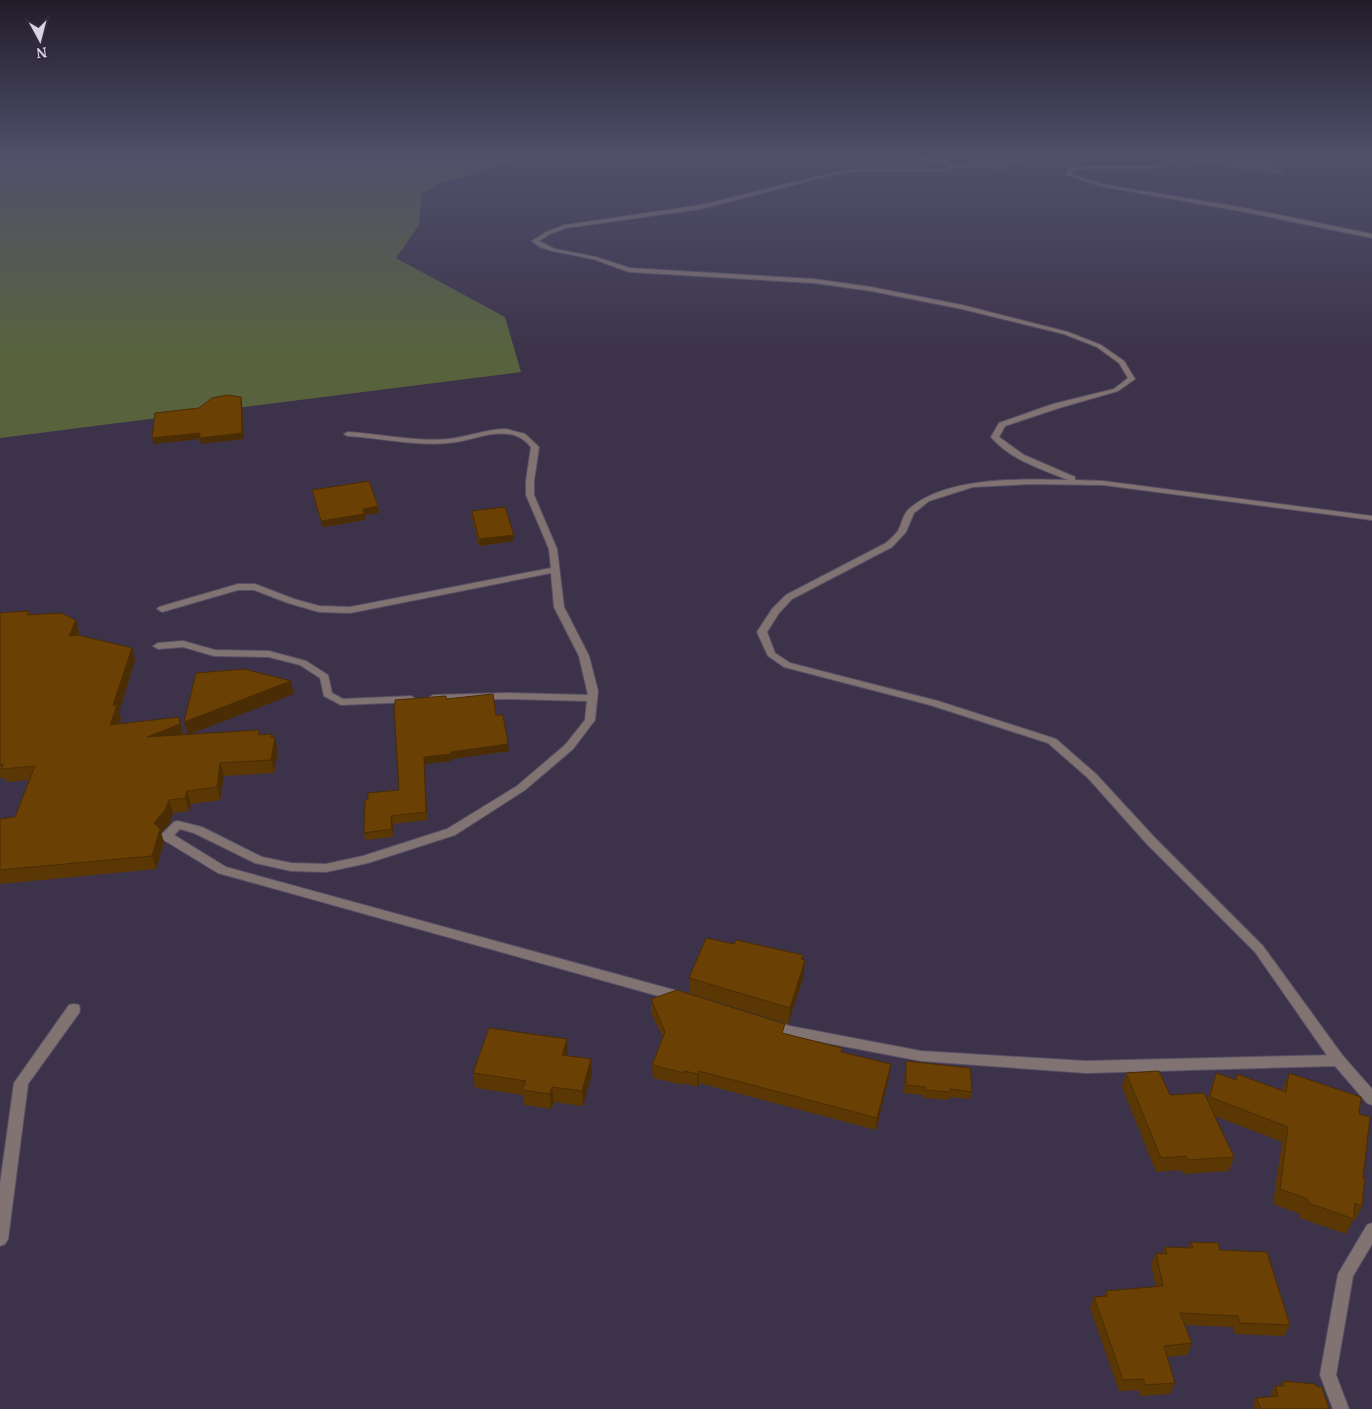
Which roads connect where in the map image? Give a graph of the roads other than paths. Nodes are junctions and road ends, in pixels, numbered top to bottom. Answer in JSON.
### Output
{"nodes":[{"id":1,"x":601,"y":222,"type":"edge"},
{"id":2,"x":1302,"y":222,"type":"edge"},
{"id":3,"x":1372,"y":236,"type":"edge"},
{"id":4,"x":348,"y":434,"type":"dead end"},
{"id":5,"x":1077,"y":482,"type":"junction"},
{"id":6,"x":1372,"y":518,"type":"edge"},
{"id":7,"x":554,"y":570,"type":"junction"},
{"id":8,"x":162,"y":609,"type":"dead end"},
{"id":9,"x":158,"y":646,"type":"dead end"},
{"id":10,"x":592,"y":698,"type":"junction"},
{"id":11,"x":691,"y":1001,"type":"edge"},
{"id":12,"x":74,"y":1009,"type":"dead end"},
{"id":13,"x":763,"y":1023,"type":"edge"},
{"id":14,"x":1338,"y":1060,"type":"junction"},
{"id":15,"x":1372,"y":1099,"type":"edge"},
{"id":16,"x":1372,"y":1230,"type":"edge"},
{"id":17,"x":0,"y":1239,"type":"edge"},
{"id":18,"x":1341,"y":1409,"type":"edge"}],
"edges":[{"from":1,"to":5,"type":"street"},
{"from":2,"to":3,"type":"street"},
{"from":4,"to":7,"type":"street"},
{"from":5,"to":6,"type":"street"},
{"from":5,"to":14,"type":"street"},
{"from":7,"to":8,"type":"street"},
{"from":7,"to":10,"type":"street"},
{"from":9,"to":10,"type":"street"},
{"from":10,"to":11,"type":"street"},
{"from":12,"to":17,"type":"street"},
{"from":13,"to":14,"type":"street"},
{"from":14,"to":15,"type":"street"},
{"from":16,"to":18,"type":"street"}]}
